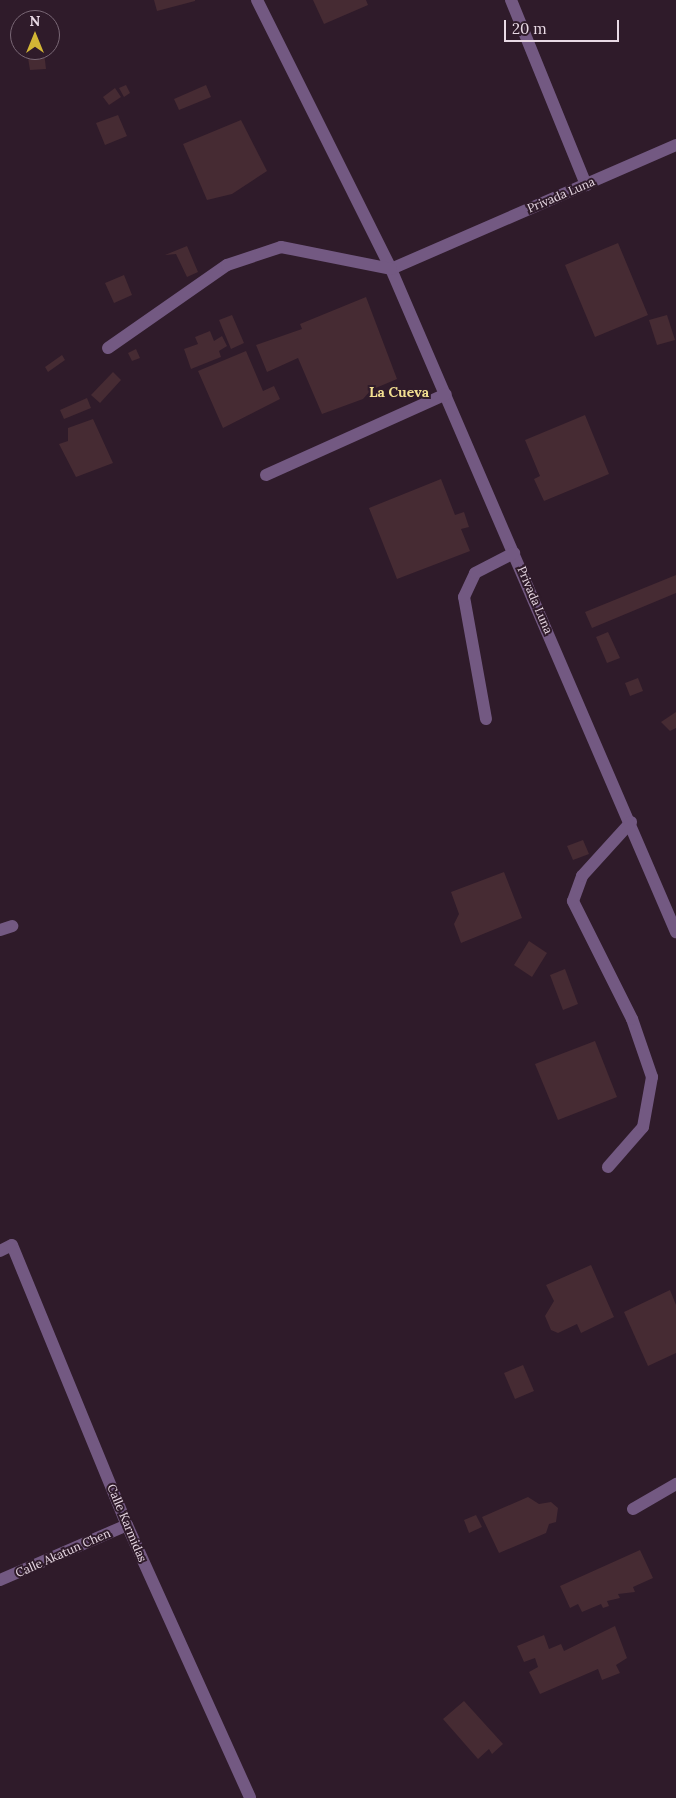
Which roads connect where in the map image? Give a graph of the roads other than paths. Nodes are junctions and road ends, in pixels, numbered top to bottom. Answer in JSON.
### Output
{"nodes":[{"id":1,"x":257,"y":0,"type":"edge"},
{"id":2,"x":511,"y":0,"type":"edge"},
{"id":3,"x":676,"y":145,"type":"edge"},
{"id":4,"x":586,"y":184,"type":"junction"},
{"id":5,"x":391,"y":268,"type":"junction"},
{"id":6,"x":108,"y":348,"type":"dead end"},
{"id":7,"x":446,"y":394,"type":"junction"},
{"id":8,"x":266,"y":475,"type":"dead end"},
{"id":9,"x":514,"y":552,"type":"junction"},
{"id":10,"x":486,"y":719,"type":"dead end"},
{"id":11,"x":631,"y":822,"type":"junction"},
{"id":12,"x":676,"y":932,"type":"edge"},
{"id":13,"x":608,"y":1167,"type":"dead end"},
{"id":14,"x":0,"y":1251,"type":"edge"},
{"id":15,"x":676,"y":1484,"type":"edge"},
{"id":16,"x":633,"y":1509,"type":"dead end"},
{"id":17,"x":127,"y":1525,"type":"junction"},
{"id":18,"x":0,"y":1580,"type":"edge"},
{"id":19,"x":250,"y":1798,"type":"edge"}],
"edges":[{"from":1,"to":5,"type":"street","name":"Privada Luna"},
{"from":2,"to":4,"type":"street"},
{"from":3,"to":4,"type":"street","name":"Privada Luna"},
{"from":4,"to":5,"type":"street","name":"Privada Luna"},
{"from":5,"to":6,"type":"street"},
{"from":5,"to":7,"type":"street","name":"Privada Luna"},
{"from":7,"to":8,"type":"street"},
{"from":7,"to":9,"type":"street","name":"Privada Luna"},
{"from":9,"to":10,"type":"street"},
{"from":9,"to":11,"type":"street","name":"Privada Luna"},
{"from":11,"to":12,"type":"street","name":"Privada Luna"},
{"from":11,"to":13,"type":"street"},
{"from":14,"to":17,"type":"street","name":"Calle Karmidas"},
{"from":15,"to":16,"type":"street"},
{"from":17,"to":18,"type":"street","name":"Calle Akatun Chen"},
{"from":17,"to":19,"type":"street","name":"Calle Karmidas"}]}
